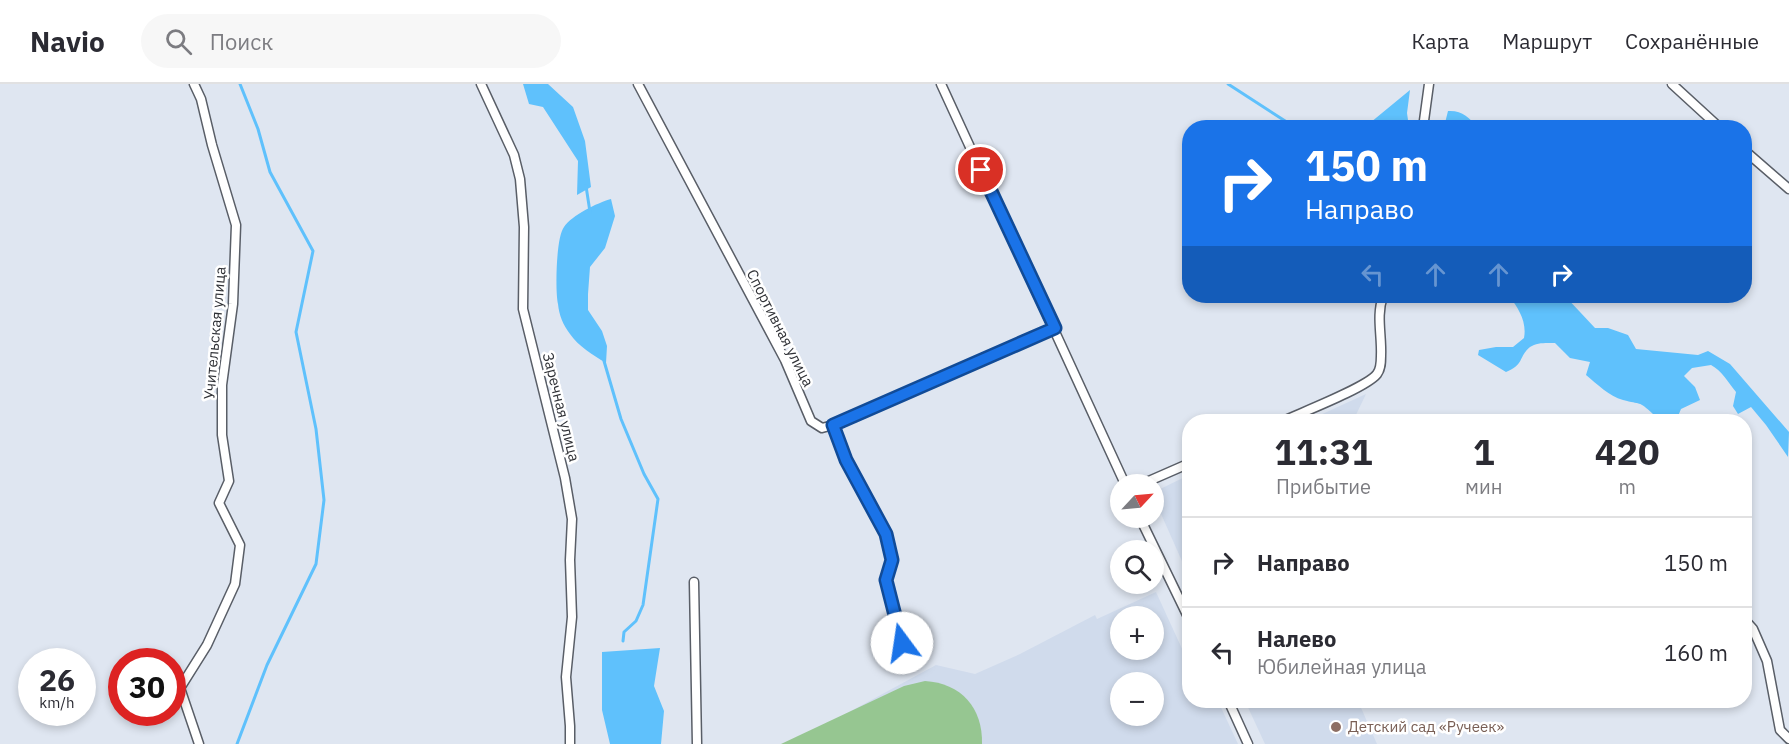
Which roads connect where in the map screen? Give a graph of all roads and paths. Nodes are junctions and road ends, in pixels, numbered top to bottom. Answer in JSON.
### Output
{"nodes":[{"id":1,"x":194,"y":84,"type":"edge"},
{"id":2,"x":481,"y":84,"type":"edge"},
{"id":3,"x":638,"y":84,"type":"edge"},
{"id":4,"x":941,"y":84,"type":"edge"},
{"id":5,"x":1430,"y":84,"type":"edge"},
{"id":6,"x":1672,"y":84,"type":"edge"},
{"id":7,"x":1424,"y":120,"type":"edge"},
{"id":8,"x":1711,"y":120,"type":"edge"},
{"id":9,"x":1752,"y":157,"type":"edge"},
{"id":10,"x":1789,"y":189,"type":"edge"},
{"id":11,"x":1382,"y":303,"type":"edge"},
{"id":12,"x":1055,"y":328,"type":"junction"},
{"id":13,"x":1298,"y":414,"type":"edge"},
{"id":14,"x":833,"y":425,"type":"junction"},
{"id":15,"x":1182,"y":466,"type":"edge"},
{"id":16,"x":1121,"y":474,"type":"edge"},
{"id":17,"x":1164,"y":474,"type":"edge"},
{"id":18,"x":1145,"y":528,"type":"edge"},
{"id":19,"x":694,"y":582,"type":"dead end"},
{"id":20,"x":1182,"y":605,"type":"edge"},
{"id":21,"x":1752,"y":628,"type":"edge"},
{"id":22,"x":902,"y":643,"type":"dead end"},
{"id":23,"x":1232,"y":708,"type":"edge"},
{"id":24,"x":1789,"y":739,"type":"edge"},
{"id":25,"x":199,"y":744,"type":"edge"},
{"id":26,"x":570,"y":744,"type":"edge"},
{"id":27,"x":697,"y":744,"type":"edge"},
{"id":28,"x":1248,"y":744,"type":"edge"}],
"edges":[{"from":1,"to":25,"type":"street","name":"Учительская улица"},
{"from":2,"to":26,"type":"street","name":"Заречная улица"},
{"from":3,"to":14,"type":"street","name":"Спортивная улица"},
{"from":4,"to":12,"type":"street"},
{"from":5,"to":7,"type":"street"},
{"from":6,"to":8,"type":"street"},
{"from":9,"to":10,"type":"street"},
{"from":11,"to":13,"type":"street"},
{"from":12,"to":14,"type":"street"},
{"from":12,"to":16,"type":"street"},
{"from":14,"to":22,"type":"street"},
{"from":15,"to":17,"type":"street"},
{"from":18,"to":20,"type":"street"},
{"from":19,"to":27,"type":"street"},
{"from":21,"to":24,"type":"street"},
{"from":23,"to":28,"type":"street"}]}
